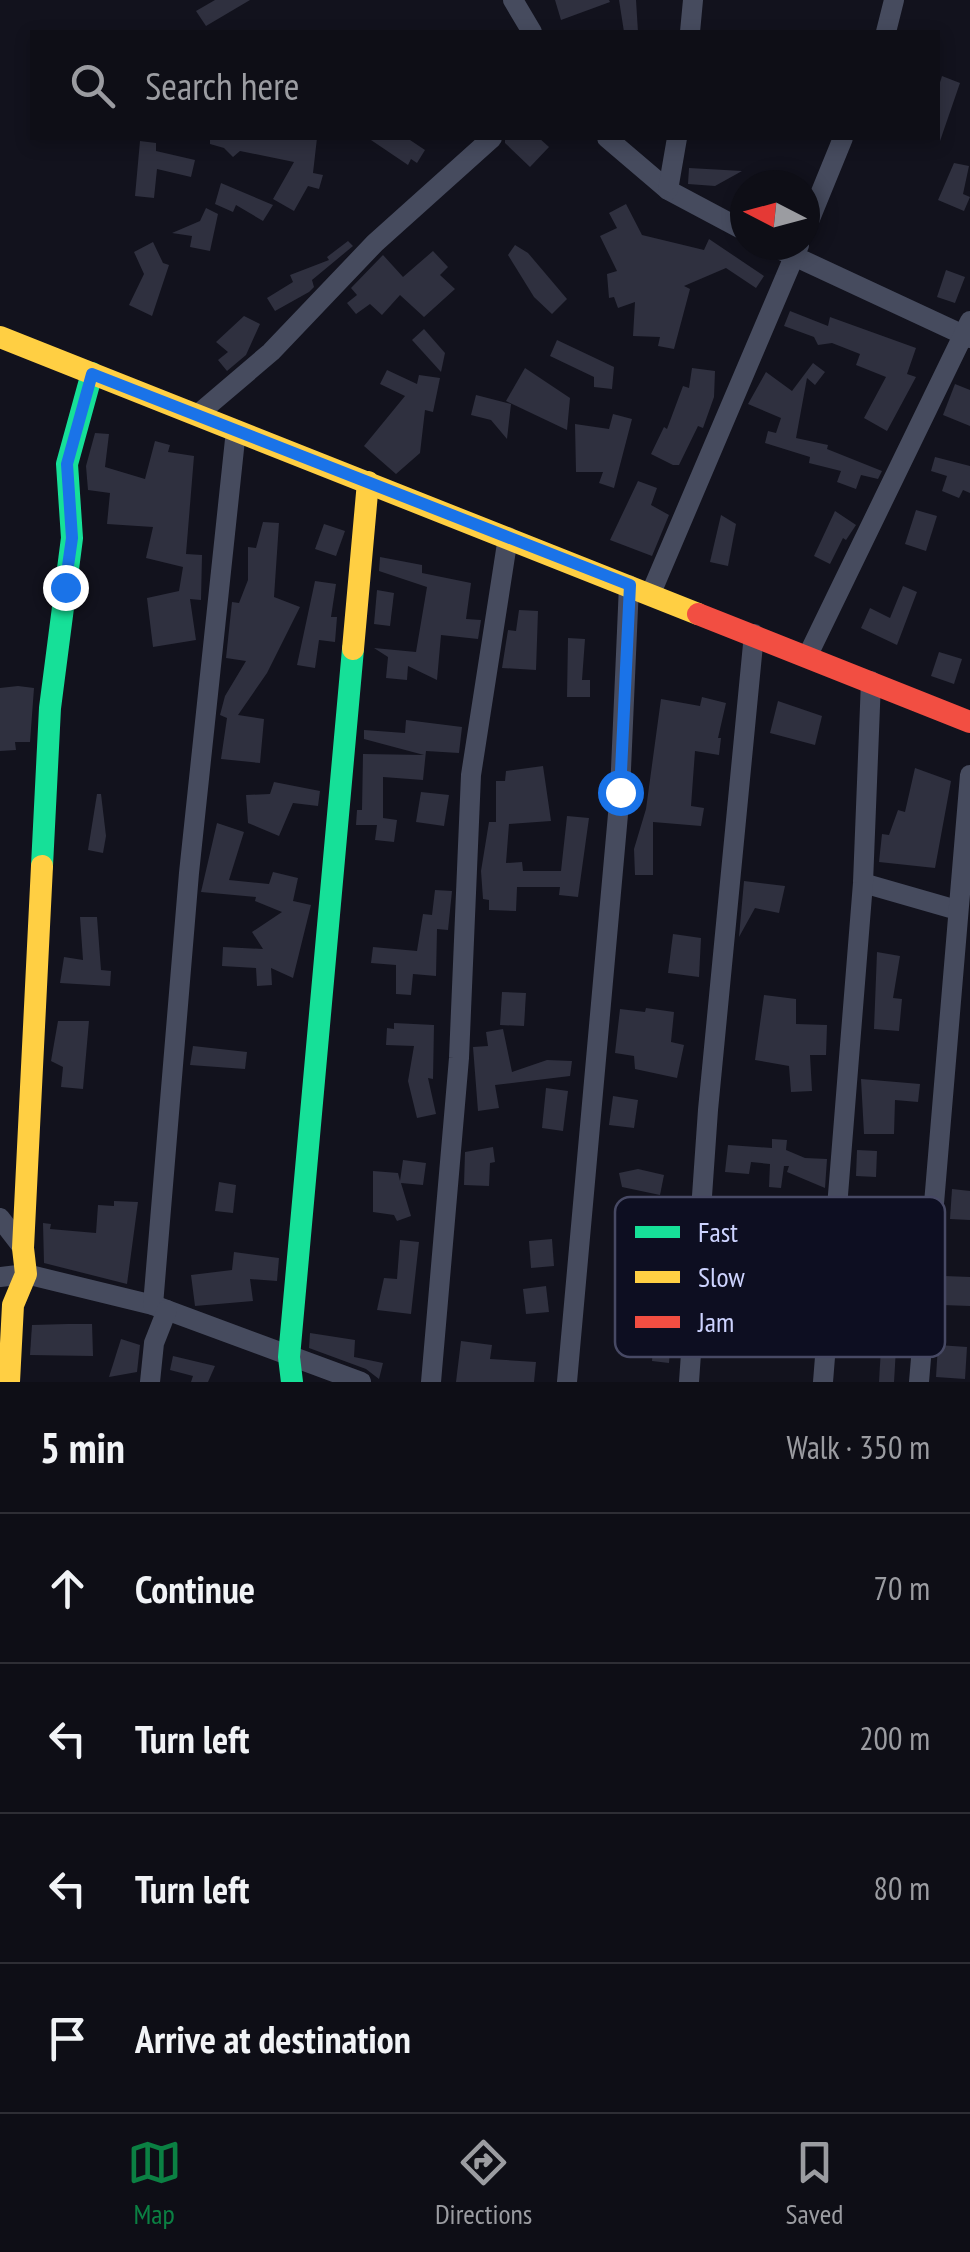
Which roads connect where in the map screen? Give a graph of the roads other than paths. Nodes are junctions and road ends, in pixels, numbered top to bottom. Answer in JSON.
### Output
{"nodes":[{"id":1,"x":513,"y":0,"type":"edge"},
{"id":2,"x":693,"y":0,"type":"edge"},
{"id":3,"x":894,"y":0,"type":"edge"},
{"id":4,"x":531,"y":30,"type":"edge"},
{"id":5,"x":690,"y":30,"type":"edge"},
{"id":6,"x":886,"y":30,"type":"edge"},
{"id":7,"x":490,"y":140,"type":"edge"},
{"id":8,"x":609,"y":140,"type":"edge"},
{"id":9,"x":678,"y":140,"type":"edge"},
{"id":10,"x":842,"y":140,"type":"edge"},
{"id":11,"x":668,"y":190,"type":"junction"},
{"id":12,"x":820,"y":194,"type":"edge"},
{"id":13,"x":730,"y":223,"type":"edge"},
{"id":14,"x":792,"y":260,"type":"edge"},
{"id":15,"x":813,"y":260,"type":"edge"},
{"id":16,"x":968,"y":331,"type":"edge"},
{"id":17,"x":0,"y":337,"type":"edge"},
{"id":18,"x":92,"y":374,"type":"junction"},
{"id":19,"x":197,"y":415,"type":"junction"},
{"id":20,"x":236,"y":430,"type":"junction"},
{"id":21,"x":368,"y":482,"type":"junction"},
{"id":22,"x":508,"y":537,"type":"junction"},
{"id":23,"x":641,"y":589,"type":"junction"},
{"id":24,"x":754,"y":634,"type":"junction"},
{"id":25,"x":808,"y":654,"type":"junction"},
{"id":26,"x":871,"y":681,"type":"junction"},
{"id":27,"x":968,"y":715,"type":"edge"},
{"id":28,"x":970,"y":775,"type":"edge"},
{"id":29,"x":863,"y":883,"type":"junction"},
{"id":30,"x":958,"y":910,"type":"junction"},
{"id":31,"x":702,"y":1197,"type":"edge"},
{"id":32,"x":838,"y":1197,"type":"edge"},
{"id":33,"x":934,"y":1197,"type":"edge"},
{"id":34,"x":0,"y":1218,"type":"edge"},
{"id":35,"x":23,"y":1248,"type":"junction"},
{"id":36,"x":26,"y":1274,"type":"junction"},
{"id":37,"x":0,"y":1277,"type":"edge"},
{"id":38,"x":160,"y":1307,"type":"junction"},
{"id":39,"x":691,"y":1357,"type":"edge"},
{"id":40,"x":825,"y":1357,"type":"edge"},
{"id":41,"x":921,"y":1357,"type":"edge"},
{"id":42,"x":289,"y":1358,"type":"junction"},
{"id":43,"x":9,"y":1382,"type":"edge"},
{"id":44,"x":150,"y":1382,"type":"edge"},
{"id":45,"x":292,"y":1382,"type":"edge"},
{"id":46,"x":361,"y":1382,"type":"edge"},
{"id":47,"x":431,"y":1382,"type":"edge"},
{"id":48,"x":568,"y":1382,"type":"edge"},
{"id":49,"x":689,"y":1382,"type":"edge"},
{"id":50,"x":823,"y":1382,"type":"edge"},
{"id":51,"x":919,"y":1382,"type":"edge"}],
"edges":[{"from":1,"to":4,"type":"street"},
{"from":2,"to":5,"type":"street"},
{"from":3,"to":6,"type":"street"},
{"from":7,"to":19,"type":"street"},
{"from":8,"to":11,"type":"street"},
{"from":9,"to":11,"type":"street"},
{"from":10,"to":12,"type":"street"},
{"from":11,"to":13,"type":"street"},
{"from":14,"to":23,"type":"street"},
{"from":15,"to":16,"type":"street"},
{"from":16,"to":25,"type":"street"},
{"from":17,"to":18,"type":"street"},
{"from":18,"to":19,"type":"street"},
{"from":18,"to":35,"type":"street"},
{"from":19,"to":20,"type":"street"},
{"from":20,"to":21,"type":"street"},
{"from":20,"to":38,"type":"street"},
{"from":21,"to":22,"type":"street"},
{"from":21,"to":42,"type":"street"},
{"from":22,"to":23,"type":"street"},
{"from":22,"to":47,"type":"street"},
{"from":23,"to":24,"type":"street"},
{"from":23,"to":48,"type":"street"},
{"from":24,"to":25,"type":"street"},
{"from":24,"to":31,"type":"street"},
{"from":25,"to":26,"type":"street"},
{"from":26,"to":27,"type":"street"},
{"from":26,"to":29,"type":"street"},
{"from":28,"to":30,"type":"street"},
{"from":29,"to":30,"type":"street"},
{"from":29,"to":32,"type":"street"},
{"from":30,"to":33,"type":"street"},
{"from":34,"to":35,"type":"street"},
{"from":35,"to":36,"type":"street"},
{"from":36,"to":37,"type":"street"},
{"from":36,"to":38,"type":"street"},
{"from":36,"to":43,"type":"street"},
{"from":38,"to":42,"type":"street"},
{"from":38,"to":44,"type":"street"},
{"from":39,"to":49,"type":"street"},
{"from":40,"to":50,"type":"street"},
{"from":41,"to":51,"type":"street"},
{"from":42,"to":45,"type":"street"},
{"from":42,"to":46,"type":"street"}]}
